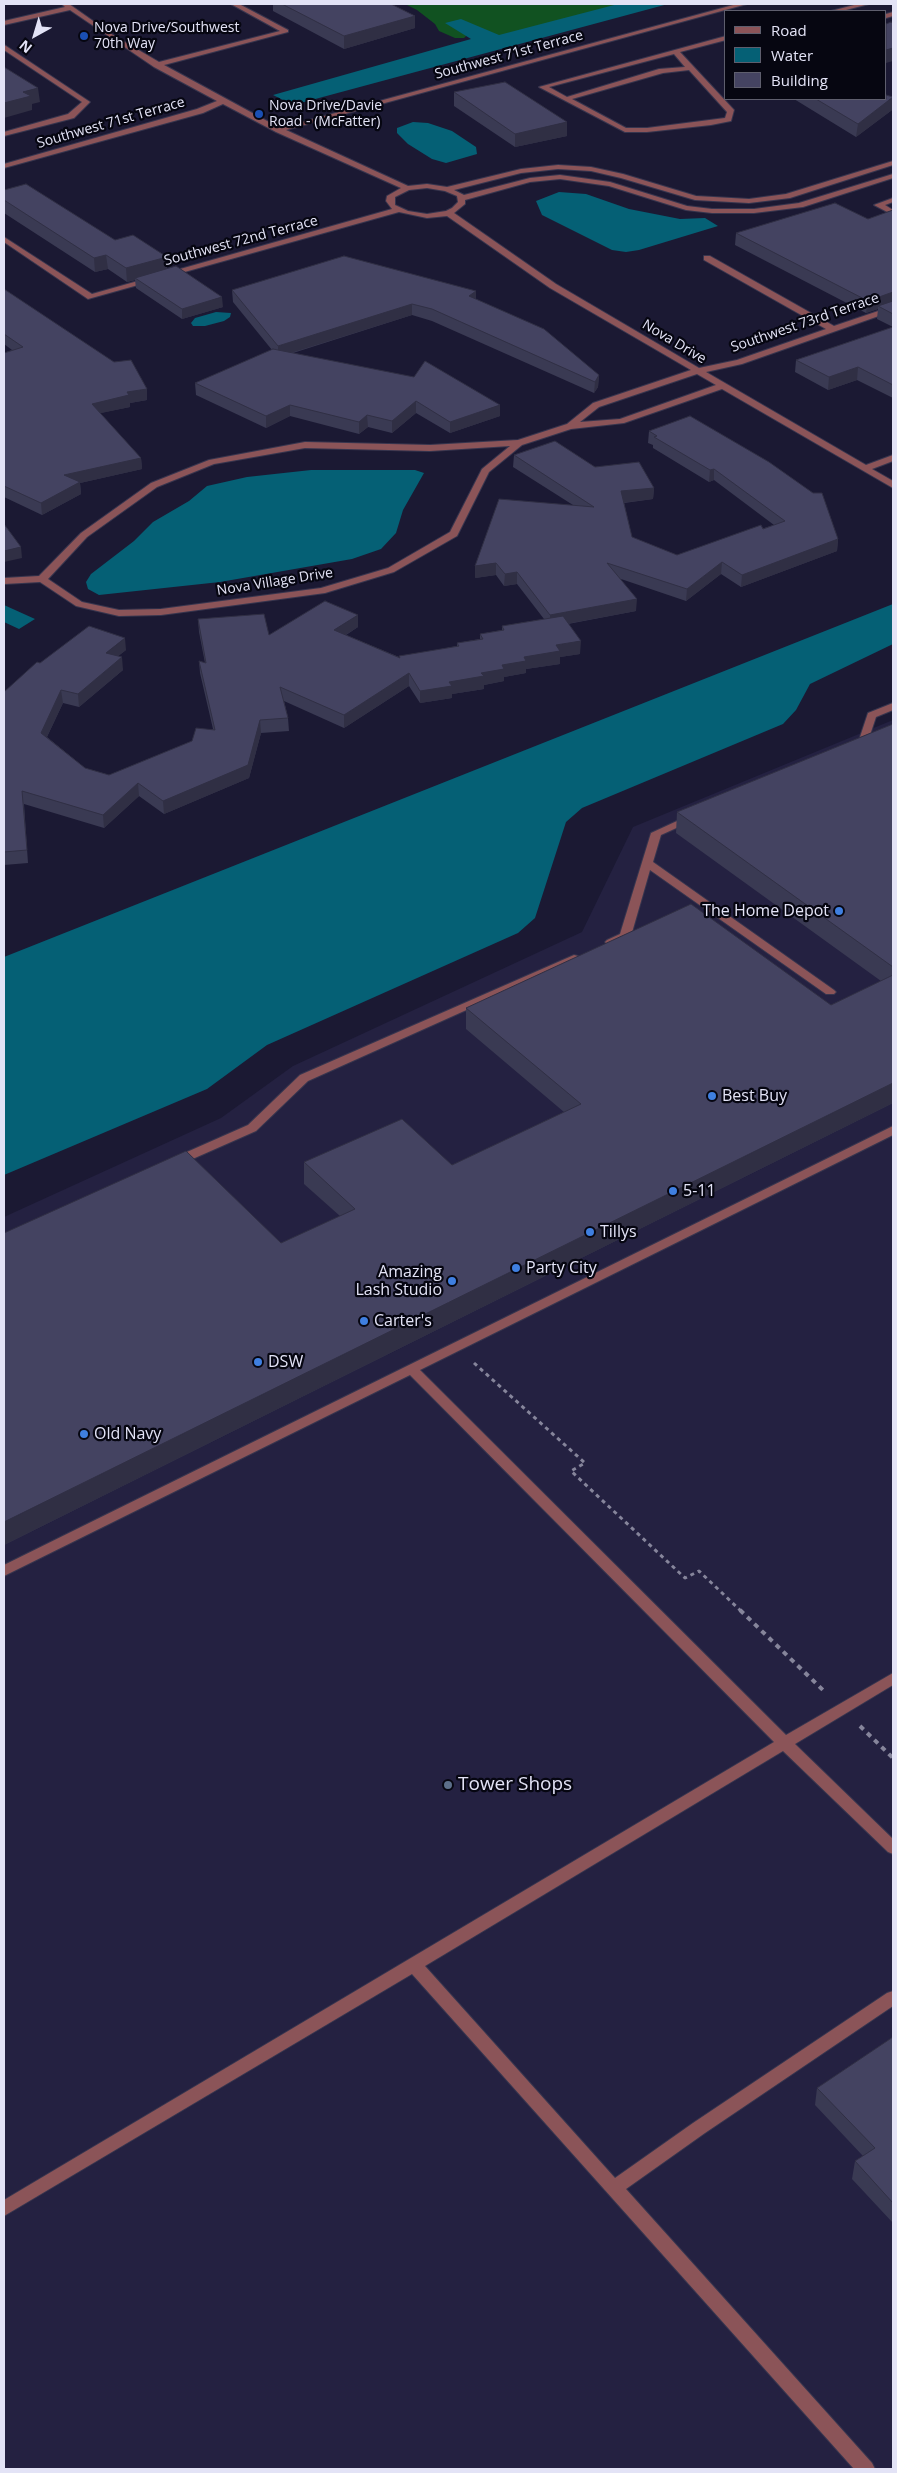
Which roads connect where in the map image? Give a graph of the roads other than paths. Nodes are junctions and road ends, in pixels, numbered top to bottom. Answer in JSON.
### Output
{"nodes":[{"id":1,"x":64,"y":4,"type":"edge"},
{"id":2,"x":234,"y":4,"type":"edge"},
{"id":3,"x":744,"y":4,"type":"edge"},
{"id":4,"x":866,"y":4,"type":"edge"},
{"id":5,"x":71,"y":8,"type":"junction"},
{"id":6,"x":839,"y":10,"type":"edge"},
{"id":7,"x":4,"y":23,"type":"edge"},
{"id":8,"x":724,"y":39,"type":"edge"},
{"id":9,"x":4,"y":47,"type":"edge"},
{"id":10,"x":676,"y":52,"type":"junction"},
{"id":11,"x":157,"y":65,"type":"junction"},
{"id":12,"x":692,"y":68,"type":"junction"},
{"id":13,"x":566,"y":99,"type":"junction"},
{"id":14,"x":223,"y":101,"type":"junction"},
{"id":15,"x":279,"y":130,"type":"junction"},
{"id":16,"x":4,"y":134,"type":"edge"},
{"id":17,"x":893,"y":163,"type":"edge"},
{"id":18,"x":4,"y":166,"type":"edge"},
{"id":19,"x":893,"y":176,"type":"edge"},
{"id":20,"x":407,"y":188,"type":"junction"},
{"id":21,"x":447,"y":189,"type":"junction"},
{"id":22,"x":462,"y":198,"type":"junction"},
{"id":23,"x":893,"y":200,"type":"edge"},
{"id":24,"x":398,"y":210,"type":"junction"},
{"id":25,"x":893,"y":212,"type":"edge"},
{"id":26,"x":448,"y":213,"type":"junction"},
{"id":27,"x":4,"y":239,"type":"edge"},
{"id":28,"x":707,"y":258,"type":"dead end"},
{"id":29,"x":893,"y":308,"type":"edge"},
{"id":30,"x":833,"y":329,"type":"junction"},
{"id":31,"x":697,"y":371,"type":"junction"},
{"id":32,"x":722,"y":386,"type":"junction"},
{"id":33,"x":570,"y":426,"type":"junction"},
{"id":34,"x":519,"y":443,"type":"junction"},
{"id":35,"x":893,"y":458,"type":"edge"},
{"id":36,"x":865,"y":469,"type":"junction"},
{"id":37,"x":893,"y":485,"type":"edge"},
{"id":38,"x":42,"y":579,"type":"junction"},
{"id":39,"x":4,"y":581,"type":"edge"},
{"id":40,"x":893,"y":706,"type":"edge"},
{"id":41,"x":845,"y":750,"type":"edge"},
{"id":42,"x":701,"y":813,"type":"edge"},
{"id":43,"x":647,"y":863,"type":"junction"},
{"id":44,"x":830,"y":992,"type":"dead end"},
{"id":45,"x":893,"y":1130,"type":"edge"},
{"id":46,"x":163,"y":1168,"type":"edge"},
{"id":47,"x":412,"y":1369,"type":"junction"},
{"id":48,"x":4,"y":1571,"type":"edge"},
{"id":49,"x":893,"y":1678,"type":"edge"},
{"id":50,"x":784,"y":1742,"type":"junction"},
{"id":51,"x":893,"y":1848,"type":"edge"},
{"id":52,"x":413,"y":1964,"type":"junction"},
{"id":53,"x":893,"y":1998,"type":"edge"},
{"id":54,"x":614,"y":2188,"type":"junction"},
{"id":55,"x":4,"y":2209,"type":"edge"},
{"id":56,"x":866,"y":2469,"type":"edge"}],
"edges":[{"from":1,"to":5,"type":"street"},
{"from":2,"to":11,"type":"street"},
{"from":3,"to":15,"type":"street","name":"Southwest 71st Terrace"},
{"from":4,"to":6,"type":"street"},
{"from":5,"to":7,"type":"street"},
{"from":5,"to":11,"type":"street"},
{"from":8,"to":10,"type":"street"},
{"from":9,"to":16,"type":"street"},
{"from":10,"to":12,"type":"street"},
{"from":10,"to":13,"type":"street"},
{"from":11,"to":14,"type":"street"},
{"from":12,"to":13,"type":"street"},
{"from":12,"to":13,"type":"street"},
{"from":14,"to":15,"type":"street"},
{"from":14,"to":18,"type":"street","name":"Southwest 71st Terrace"},
{"from":15,"to":20,"type":"street"},
{"from":17,"to":21,"type":"street"},
{"from":19,"to":22,"type":"street"},
{"from":20,"to":21,"type":"street"},
{"from":20,"to":24,"type":"street"},
{"from":21,"to":22,"type":"street"},
{"from":22,"to":26,"type":"street"},
{"from":23,"to":25,"type":"street"},
{"from":24,"to":26,"type":"street"},
{"from":24,"to":27,"type":"street","name":"Southwest 72nd Terrace"},
{"from":26,"to":31,"type":"street","name":"Nova Drive"},
{"from":28,"to":30,"type":"street"},
{"from":29,"to":30,"type":"street","name":"Southwest 73rd Terrace"},
{"from":30,"to":31,"type":"street","name":"Southwest 73rd Terrace"},
{"from":31,"to":32,"type":"street","name":"Nova Drive"},
{"from":31,"to":33,"type":"street","name":"Nova Village Drive"},
{"from":32,"to":33,"type":"street","name":"Nova Village Drive"},
{"from":32,"to":36,"type":"street","name":"Nova Drive"},
{"from":33,"to":34,"type":"street","name":"Nova Village Drive"},
{"from":34,"to":38,"type":"street","name":"Nova Village Drive"},
{"from":34,"to":38,"type":"street","name":"Nova Village Drive"},
{"from":35,"to":36,"type":"street"},
{"from":36,"to":37,"type":"street","name":"Nova Drive"},
{"from":38,"to":39,"type":"street"},
{"from":40,"to":41,"type":"street"},
{"from":42,"to":43,"type":"street"},
{"from":43,"to":44,"type":"street"},
{"from":43,"to":46,"type":"street"},
{"from":45,"to":47,"type":"street"},
{"from":47,"to":48,"type":"street"},
{"from":47,"to":50,"type":"street"},
{"from":49,"to":50,"type":"street"},
{"from":50,"to":51,"type":"street"},
{"from":50,"to":52,"type":"street"},
{"from":52,"to":54,"type":"street"},
{"from":52,"to":55,"type":"street"},
{"from":53,"to":54,"type":"street"},
{"from":54,"to":56,"type":"street"}]}
